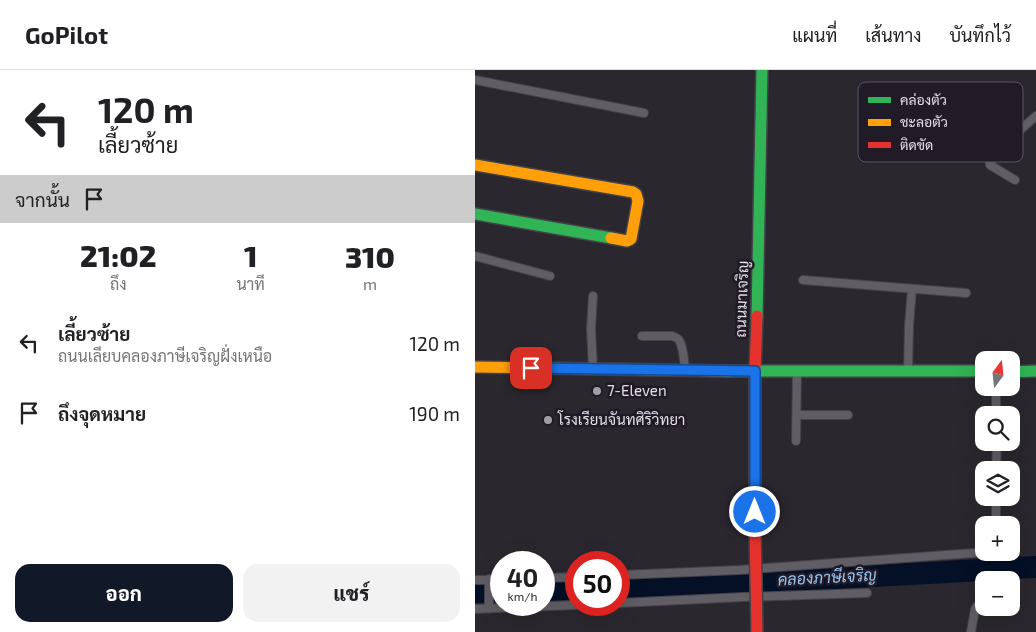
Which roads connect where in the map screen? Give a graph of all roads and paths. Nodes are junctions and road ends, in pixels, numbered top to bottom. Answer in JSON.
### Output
{"nodes":[{"id":1,"x":762,"y":70,"type":"edge"},
{"id":2,"x":475,"y":80,"type":"edge"},
{"id":3,"x":644,"y":113,"type":"dead end"},
{"id":4,"x":1036,"y":116,"type":"edge"},
{"id":5,"x":1023,"y":127,"type":"edge"},
{"id":6,"x":990,"y":162,"type":"edge"},
{"id":7,"x":475,"y":165,"type":"edge"},
{"id":8,"x":1015,"y":180,"type":"dead end"},
{"id":9,"x":475,"y":214,"type":"edge"},
{"id":10,"x":475,"y":256,"type":"edge"},
{"id":11,"x":550,"y":276,"type":"dead end"},
{"id":12,"x":803,"y":280,"type":"dead end"},
{"id":13,"x":912,"y":289,"type":"junction"},
{"id":14,"x":966,"y":293,"type":"dead end"},
{"id":15,"x":593,"y":296,"type":"dead end"},
{"id":16,"x":642,"y":336,"type":"dead end"},
{"id":17,"x":475,"y":367,"type":"edge"},
{"id":18,"x":593,"y":369,"type":"junction"},
{"id":19,"x":685,"y":370,"type":"junction"},
{"id":20,"x":908,"y":370,"type":"junction"},
{"id":21,"x":755,"y":371,"type":"junction"},
{"id":22,"x":797,"y":371,"type":"junction"},
{"id":23,"x":975,"y":371,"type":"edge"},
{"id":24,"x":1020,"y":372,"type":"edge"},
{"id":25,"x":1036,"y":372,"type":"edge"},
{"id":26,"x":848,"y":414,"type":"dead end"},
{"id":27,"x":797,"y":415,"type":"junction"},
{"id":28,"x":796,"y":442,"type":"dead end"},
{"id":29,"x":974,"y":553,"type":"dead end"},
{"id":30,"x":630,"y":575,"type":"edge"},
{"id":31,"x":475,"y":580,"type":"edge"},
{"id":32,"x":489,"y":580,"type":"joint"},
{"id":33,"x":867,"y":594,"type":"dead end"},
{"id":34,"x":630,"y":602,"type":"edge"},
{"id":35,"x":565,"y":605,"type":"edge"},
{"id":36,"x":489,"y":606,"type":"junction"},
{"id":37,"x":475,"y":609,"type":"edge"},
{"id":38,"x":975,"y":609,"type":"edge"},
{"id":39,"x":757,"y":632,"type":"edge"},
{"id":40,"x":971,"y":632,"type":"edge"}],
"edges":[{"from":1,"to":21,"type":"main road","name":"ถนนมาเจริญ"},
{"from":2,"to":3,"type":"street"},
{"from":4,"to":5,"type":"street"},
{"from":6,"to":8,"type":"street"},
{"from":7,"to":9,"type":"main road"},
{"from":10,"to":11,"type":"street"},
{"from":12,"to":13,"type":"street"},
{"from":13,"to":14,"type":"street"},
{"from":13,"to":20,"type":"street"},
{"from":15,"to":18,"type":"street"},
{"from":16,"to":19,"type":"street"},
{"from":17,"to":18,"type":"main road"},
{"from":18,"to":19,"type":"main road"},
{"from":19,"to":21,"type":"main road"},
{"from":20,"to":22,"type":"main road"},
{"from":20,"to":23,"type":"main road"},
{"from":21,"to":22,"type":"main road"},
{"from":21,"to":39,"type":"main road","name":"ถนนมาเจริญ","bridge":true},
{"from":22,"to":27,"type":"street"},
{"from":24,"to":25,"type":"main road"},
{"from":26,"to":27,"type":"street"},
{"from":27,"to":28,"type":"street"},
{"from":29,"to":30,"type":"street"},
{"from":31,"to":32,"type":"street"},
{"from":32,"to":36,"type":"street"},
{"from":33,"to":34,"type":"street"},
{"from":35,"to":36,"type":"street"},
{"from":36,"to":37,"type":"street"},
{"from":38,"to":40,"type":"street"}]}
